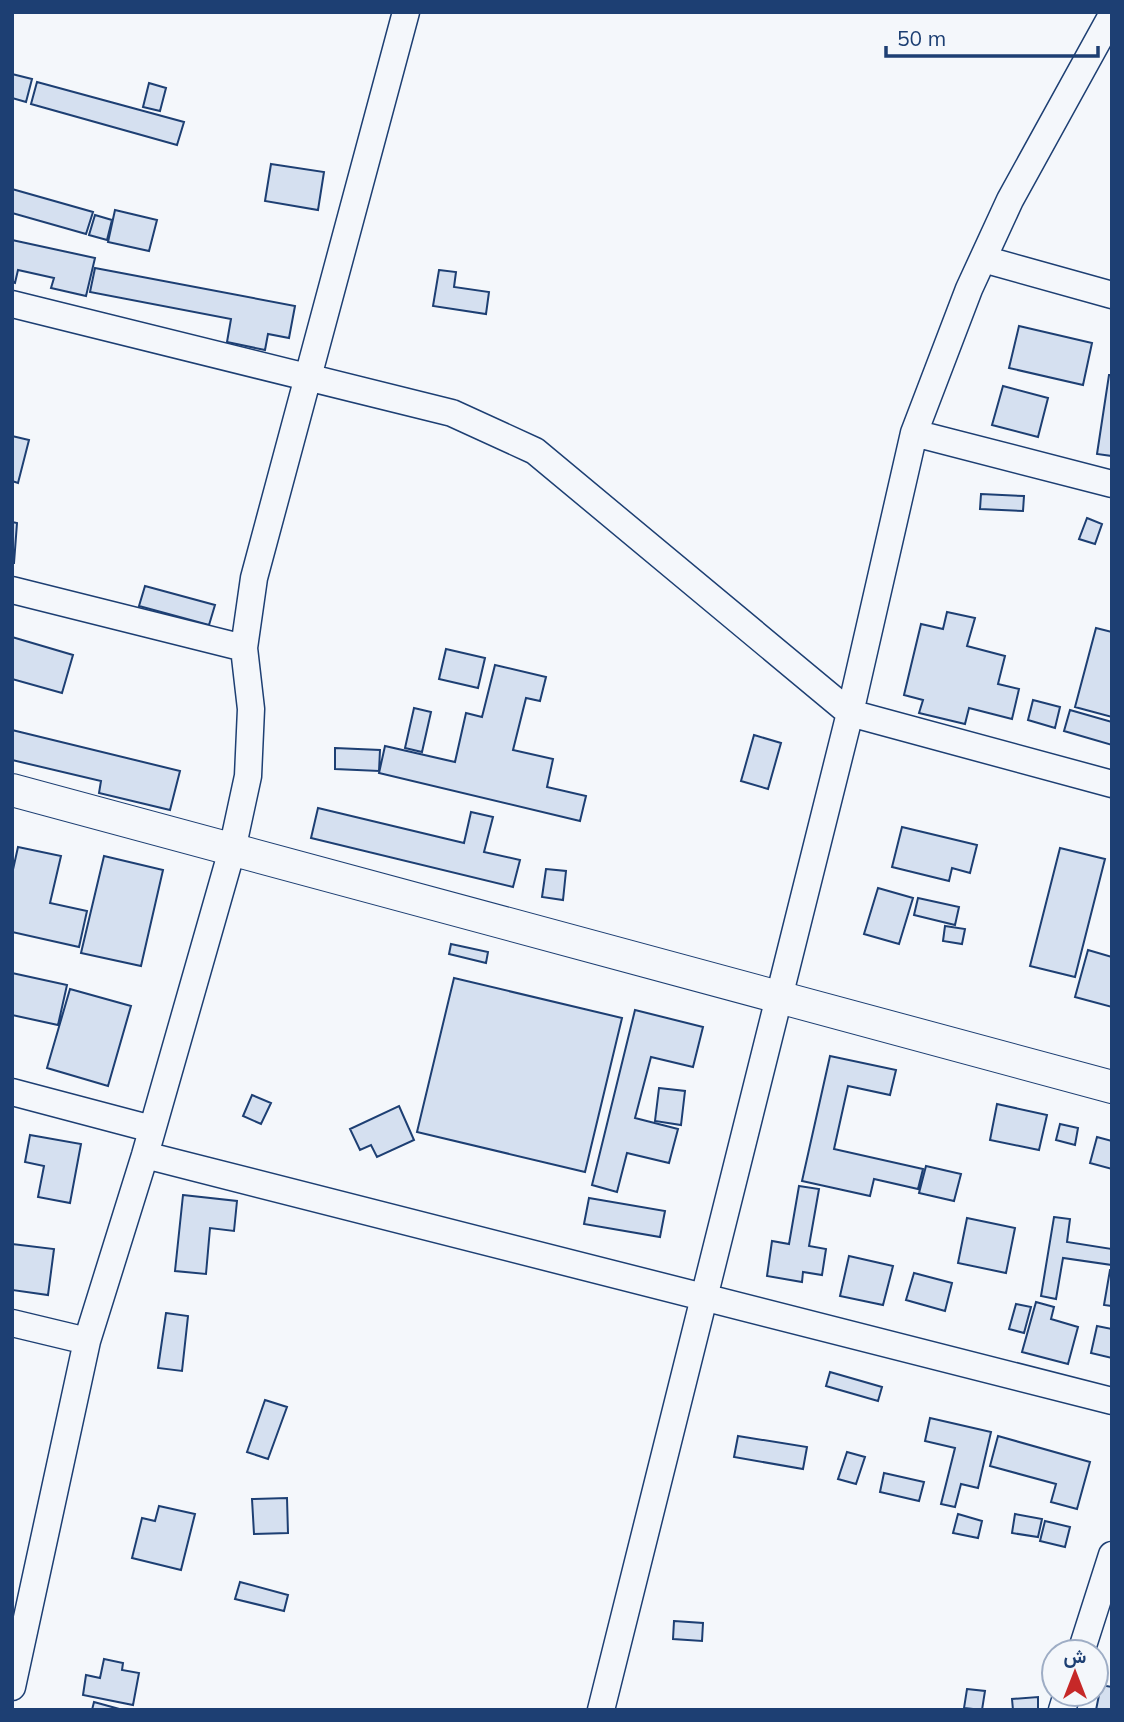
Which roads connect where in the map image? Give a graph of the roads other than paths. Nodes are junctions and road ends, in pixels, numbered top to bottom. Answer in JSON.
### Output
{"nodes":[{"id":1,"x":406,"y":12,"type":"edge"},
{"id":2,"x":1112,"y":15,"type":"edge"},
{"id":3,"x":983,"y":259,"type":"junction"},
{"id":4,"x":1112,"y":295,"type":"edge"},
{"id":5,"x":12,"y":304,"type":"edge"},
{"id":6,"x":306,"y":379,"type":"junction"},
{"id":7,"x":914,"y":433,"type":"junction"},
{"id":8,"x":1112,"y":484,"type":"edge"},
{"id":9,"x":12,"y":590,"type":"edge"},
{"id":10,"x":244,"y":648,"type":"junction"},
{"id":11,"x":850,"y":713,"type":"junction"},
{"id":12,"x":1112,"y":784,"type":"edge"},
{"id":13,"x":12,"y":790,"type":"edge"},
{"id":14,"x":232,"y":850,"type":"junction"},
{"id":15,"x":778,"y":995,"type":"junction"},
{"id":16,"x":1112,"y":1087,"type":"edge"},
{"id":17,"x":12,"y":1092,"type":"edge"},
{"id":18,"x":148,"y":1142,"type":"junction"},
{"id":19,"x":705,"y":1299,"type":"junction"},
{"id":20,"x":12,"y":1323,"type":"edge"},
{"id":21,"x":87,"y":1340,"type":"junction"},
{"id":22,"x":1112,"y":1401,"type":"edge"},
{"id":23,"x":1112,"y":1555,"type":"edge"},
{"id":24,"x":23,"y":1593,"type":"edge"},
{"id":25,"x":1085,"y":1638,"type":"edge"},
{"id":26,"x":12,"y":1687,"type":"edge"},
{"id":27,"x":601,"y":1710,"type":"edge"}],
"edges":[{"from":1,"to":6,"type":"street"},
{"from":2,"to":3,"type":"street"},
{"from":3,"to":4,"type":"street"},
{"from":3,"to":7,"type":"street"},
{"from":5,"to":6,"type":"street"},
{"from":6,"to":10,"type":"street"},
{"from":6,"to":11,"type":"street"},
{"from":7,"to":8,"type":"street"},
{"from":7,"to":11,"type":"street"},
{"from":9,"to":10,"type":"street"},
{"from":10,"to":14,"type":"street"},
{"from":11,"to":12,"type":"street"},
{"from":11,"to":15,"type":"street"},
{"from":13,"to":14,"type":"street"},
{"from":14,"to":15,"type":"street"},
{"from":14,"to":18,"type":"street"},
{"from":15,"to":16,"type":"street"},
{"from":15,"to":19,"type":"street"},
{"from":17,"to":18,"type":"street"},
{"from":18,"to":19,"type":"street"},
{"from":18,"to":21,"type":"street"},
{"from":19,"to":22,"type":"street"},
{"from":19,"to":27,"type":"street"},
{"from":20,"to":21,"type":"street"},
{"from":21,"to":24,"type":"street"},
{"from":23,"to":25,"type":"street"},
{"from":24,"to":26,"type":"street"}]}
